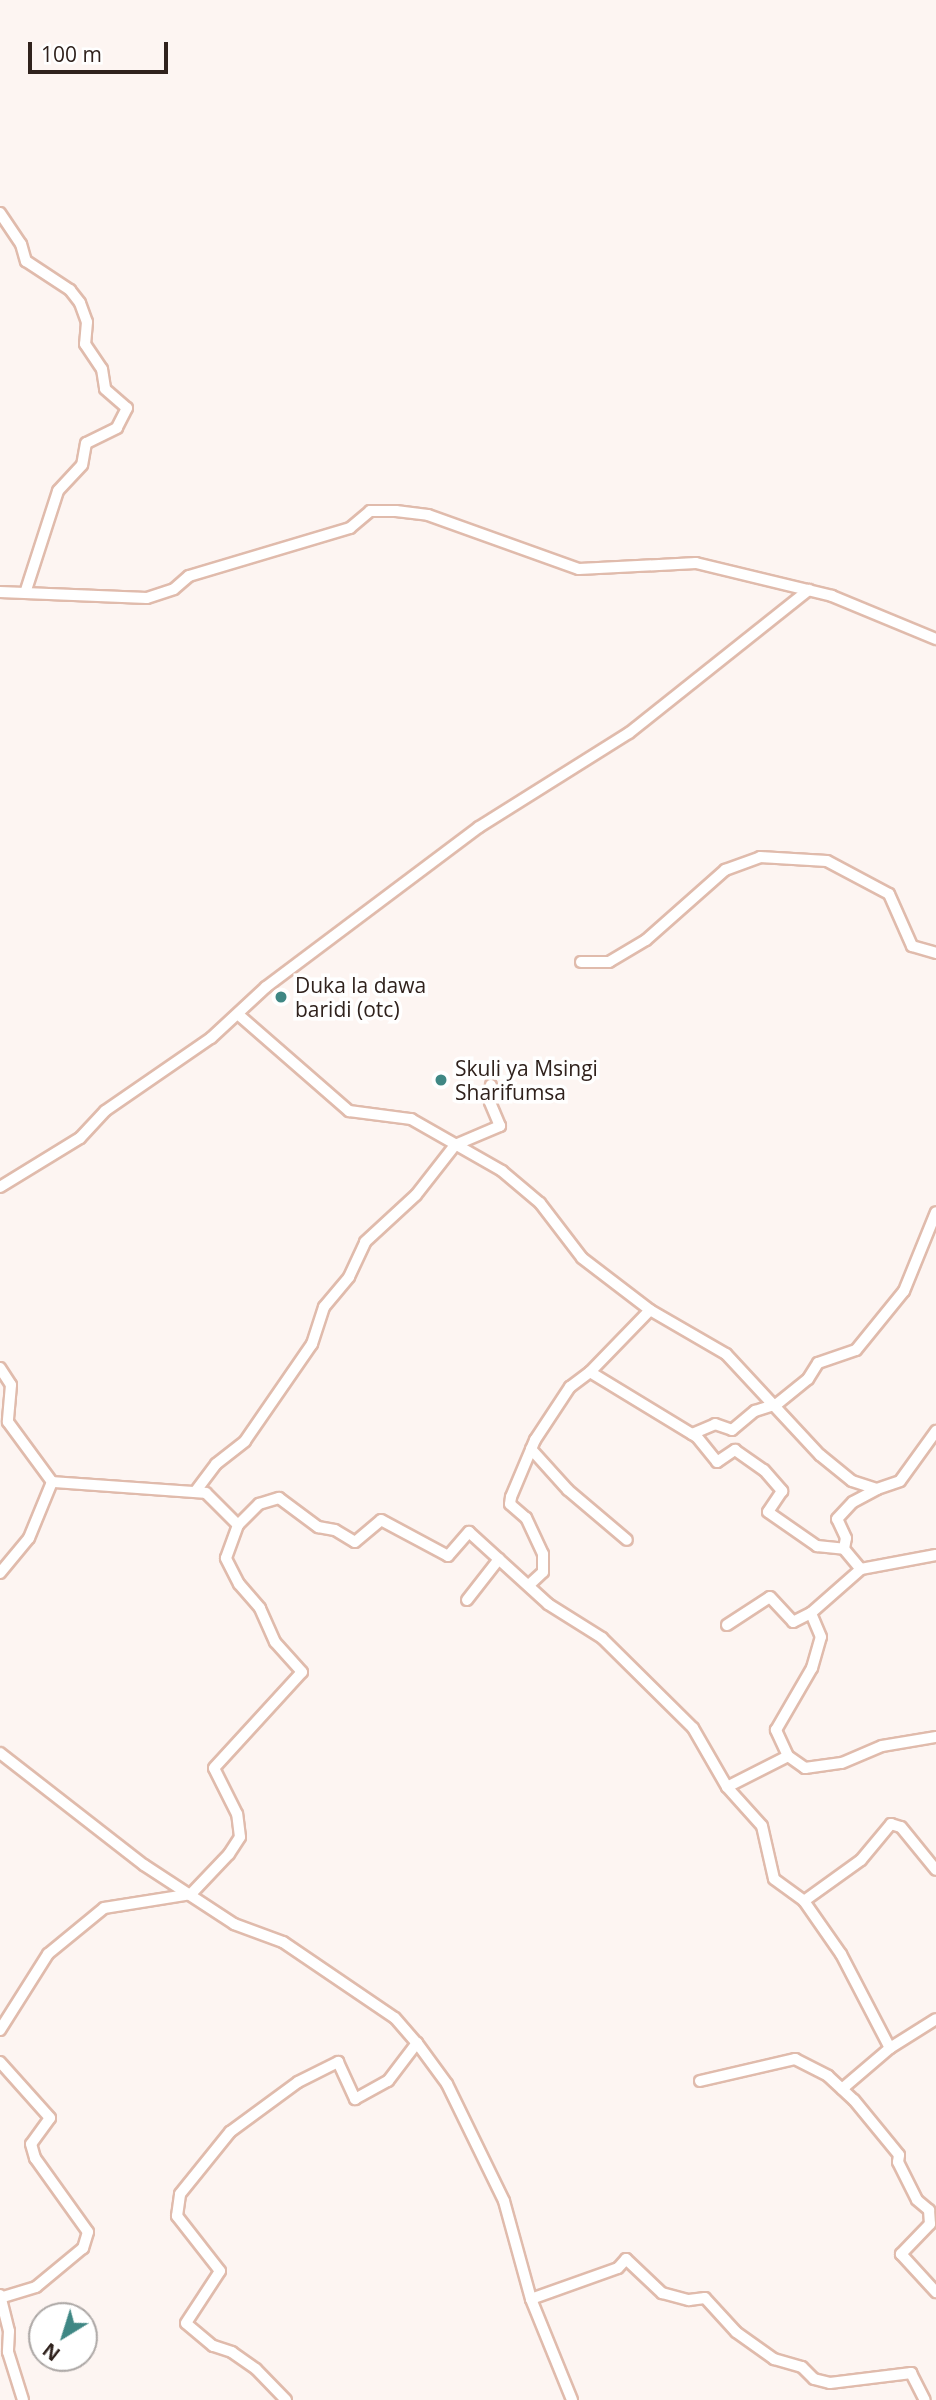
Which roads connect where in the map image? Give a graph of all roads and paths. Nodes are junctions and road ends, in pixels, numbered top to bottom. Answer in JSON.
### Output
{"nodes":[{"id":1,"x":0,"y":213,"type":"edge"},
{"id":2,"x":26,"y":590,"type":"junction"},
{"id":3,"x":809,"y":590,"type":"junction"},
{"id":4,"x":0,"y":592,"type":"edge"},
{"id":5,"x":936,"y":639,"type":"edge"},
{"id":6,"x":936,"y":953,"type":"edge"},
{"id":7,"x":581,"y":962,"type":"dead end"},
{"id":8,"x":240,"y":1016,"type":"junction"},
{"id":9,"x":491,"y":1085,"type":"dead end"},
{"id":10,"x":455,"y":1145,"type":"junction"},
{"id":11,"x":0,"y":1187,"type":"edge"},
{"id":12,"x":936,"y":1212,"type":"edge"},
{"id":13,"x":650,"y":1310,"type":"junction"},
{"id":14,"x":0,"y":1368,"type":"edge"},
{"id":15,"x":590,"y":1372,"type":"junction"},
{"id":16,"x":777,"y":1404,"type":"junction"},
{"id":17,"x":936,"y":1431,"type":"edge"},
{"id":18,"x":692,"y":1434,"type":"junction"},
{"id":19,"x":531,"y":1449,"type":"junction"},
{"id":20,"x":52,"y":1482,"type":"junction"},
{"id":21,"x":877,"y":1489,"type":"junction"},
{"id":22,"x":195,"y":1492,"type":"junction"},
{"id":23,"x":237,"y":1525,"type":"junction"},
{"id":24,"x":627,"y":1540,"type":"dead end"},
{"id":25,"x":845,"y":1549,"type":"junction"},
{"id":26,"x":936,"y":1555,"type":"edge"},
{"id":27,"x":499,"y":1559,"type":"junction"},
{"id":28,"x":861,"y":1569,"type":"junction"},
{"id":29,"x":0,"y":1573,"type":"edge"},
{"id":30,"x":529,"y":1585,"type":"junction"},
{"id":31,"x":467,"y":1600,"type":"dead end"},
{"id":32,"x":811,"y":1614,"type":"junction"},
{"id":33,"x":727,"y":1625,"type":"dead end"},
{"id":34,"x":936,"y":1737,"type":"edge"},
{"id":35,"x":0,"y":1753,"type":"edge"},
{"id":36,"x":788,"y":1756,"type":"junction"},
{"id":37,"x":727,"y":1787,"type":"junction"},
{"id":38,"x":936,"y":1870,"type":"edge"},
{"id":39,"x":191,"y":1894,"type":"junction"},
{"id":40,"x":804,"y":1901,"type":"junction"},
{"id":41,"x":936,"y":2019,"type":"edge"},
{"id":42,"x":0,"y":2030,"type":"edge"},
{"id":43,"x":417,"y":2043,"type":"junction"},
{"id":44,"x":890,"y":2048,"type":"junction"},
{"id":45,"x":0,"y":2062,"type":"edge"},
{"id":46,"x":700,"y":2081,"type":"dead end"},
{"id":47,"x":842,"y":2089,"type":"junction"},
{"id":48,"x":936,"y":2292,"type":"edge"},
{"id":49,"x":1,"y":2296,"type":"edge"},
{"id":50,"x":531,"y":2299,"type":"junction"},
{"id":51,"x":23,"y":2400,"type":"edge"},
{"id":52,"x":286,"y":2400,"type":"edge"},
{"id":53,"x":572,"y":2400,"type":"edge"},
{"id":54,"x":925,"y":2400,"type":"edge"}],
"edges":[{"from":1,"to":2,"type":"street"},
{"from":2,"to":3,"type":"street"},
{"from":2,"to":4,"type":"street"},
{"from":3,"to":5,"type":"street"},
{"from":3,"to":8,"type":"street"},
{"from":6,"to":7,"type":"street"},
{"from":8,"to":10,"type":"street"},
{"from":8,"to":11,"type":"street"},
{"from":9,"to":10,"type":"street"},
{"from":10,"to":13,"type":"street"},
{"from":10,"to":22,"type":"street"},
{"from":12,"to":16,"type":"street"},
{"from":13,"to":15,"type":"street"},
{"from":13,"to":16,"type":"street"},
{"from":14,"to":20,"type":"street"},
{"from":15,"to":18,"type":"street"},
{"from":15,"to":19,"type":"street"},
{"from":16,"to":18,"type":"street"},
{"from":16,"to":21,"type":"street"},
{"from":17,"to":21,"type":"street"},
{"from":18,"to":25,"type":"street"},
{"from":19,"to":24,"type":"street"},
{"from":19,"to":30,"type":"street"},
{"from":20,"to":22,"type":"street"},
{"from":20,"to":29,"type":"street"},
{"from":21,"to":25,"type":"street"},
{"from":22,"to":23,"type":"street"},
{"from":23,"to":27,"type":"street"},
{"from":23,"to":39,"type":"street"},
{"from":25,"to":28,"type":"street"},
{"from":26,"to":28,"type":"street"},
{"from":27,"to":30,"type":"street"},
{"from":27,"to":31,"type":"street"},
{"from":28,"to":32,"type":"street"},
{"from":30,"to":37,"type":"street"},
{"from":32,"to":33,"type":"street"},
{"from":32,"to":36,"type":"street"},
{"from":34,"to":36,"type":"street"},
{"from":35,"to":39,"type":"street"},
{"from":36,"to":37,"type":"street"},
{"from":37,"to":40,"type":"street"},
{"from":38,"to":40,"type":"street"},
{"from":39,"to":42,"type":"street"},
{"from":39,"to":43,"type":"street"},
{"from":40,"to":44,"type":"street"},
{"from":41,"to":44,"type":"street"},
{"from":43,"to":50,"type":"street"},
{"from":43,"to":52,"type":"street"},
{"from":44,"to":47,"type":"street"},
{"from":45,"to":49,"type":"street"},
{"from":46,"to":47,"type":"street"},
{"from":47,"to":48,"type":"street"},
{"from":49,"to":51,"type":"street"},
{"from":50,"to":53,"type":"street"},
{"from":50,"to":54,"type":"street"}]}
